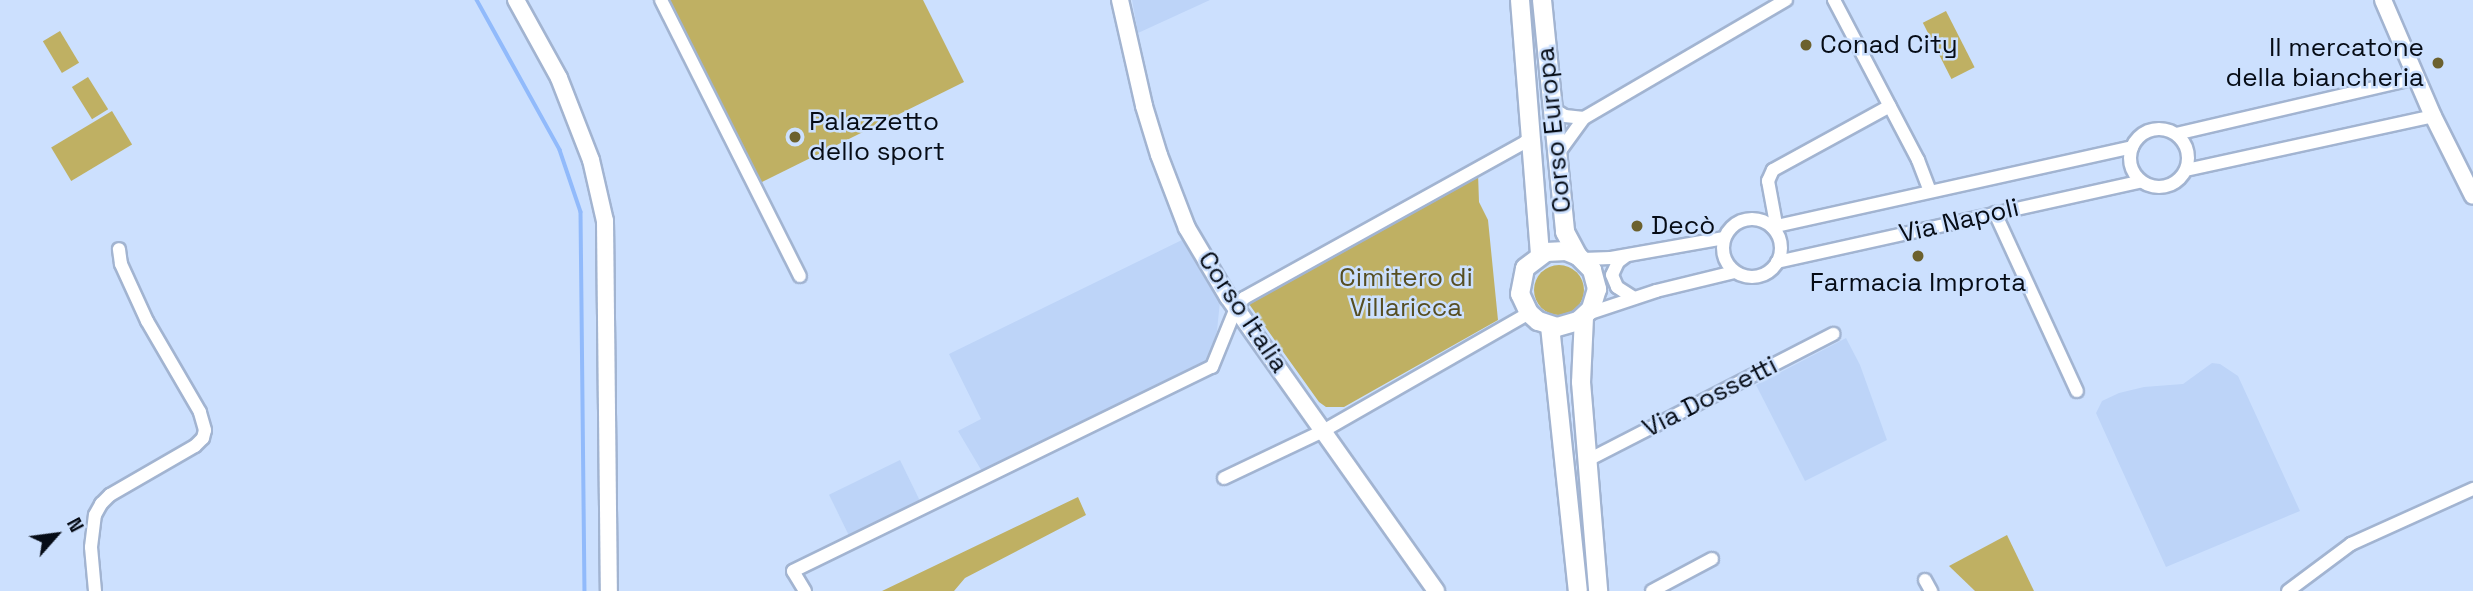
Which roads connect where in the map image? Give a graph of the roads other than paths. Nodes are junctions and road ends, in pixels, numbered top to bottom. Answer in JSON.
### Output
{"nodes":[{"id":1,"x":516,"y":0,"type":"edge"},
{"id":2,"x":661,"y":0,"type":"edge"},
{"id":3,"x":1120,"y":0,"type":"edge"},
{"id":4,"x":1520,"y":0,"type":"edge"},
{"id":5,"x":1542,"y":0,"type":"edge"},
{"id":6,"x":1786,"y":0,"type":"edge"},
{"id":7,"x":1834,"y":0,"type":"edge"},
{"id":8,"x":2384,"y":0,"type":"edge"},
{"id":9,"x":2417,"y":78,"type":"junction"},
{"id":10,"x":1890,"y":106,"type":"junction"},
{"id":11,"x":1552,"y":108,"type":"junction"},
{"id":12,"x":2433,"y":117,"type":"junction"},
{"id":13,"x":1584,"y":118,"type":"junction"},
{"id":14,"x":2176,"y":134,"type":"junction"},
{"id":15,"x":1533,"y":142,"type":"junction"},
{"id":16,"x":2132,"y":146,"type":"junction"},
{"id":17,"x":1557,"y":156,"type":"junction"},
{"id":18,"x":2186,"y":170,"type":"junction"},
{"id":19,"x":2141,"y":181,"type":"junction"},
{"id":20,"x":1930,"y":191,"type":"junction"},
{"id":21,"x":2473,"y":196,"type":"edge"},
{"id":22,"x":1995,"y":213,"type":"junction"},
{"id":23,"x":1774,"y":226,"type":"junction"},
{"id":24,"x":1724,"y":238,"type":"junction"},
{"id":25,"x":119,"y":249,"type":"dead end"},
{"id":26,"x":1540,"y":255,"type":"junction"},
{"id":27,"x":1626,"y":256,"type":"junction"},
{"id":28,"x":1581,"y":258,"type":"junction"},
{"id":29,"x":1777,"y":262,"type":"junction"},
{"id":30,"x":1734,"y":272,"type":"junction"},
{"id":31,"x":800,"y":276,"type":"dead end"},
{"id":32,"x":1634,"y":298,"type":"junction"},
{"id":33,"x":1236,"y":308,"type":"junction"},
{"id":34,"x":1529,"y":313,"type":"junction"},
{"id":35,"x":1585,"y":315,"type":"junction"},
{"id":36,"x":1550,"y":326,"type":"junction"},
{"id":37,"x":1833,"y":334,"type":"dead end"},
{"id":38,"x":2077,"y":391,"type":"dead end"},
{"id":39,"x":1324,"y":431,"type":"junction"},
{"id":40,"x":1588,"y":460,"type":"junction"},
{"id":41,"x":1224,"y":478,"type":"dead end"},
{"id":42,"x":2473,"y":489,"type":"edge"},
{"id":43,"x":1712,"y":559,"type":"dead end"},
{"id":44,"x":2307,"y":585,"type":"edge"},
{"id":45,"x":95,"y":591,"type":"edge"},
{"id":46,"x":609,"y":591,"type":"edge"},
{"id":47,"x":805,"y":591,"type":"edge"},
{"id":48,"x":1436,"y":591,"type":"edge"},
{"id":49,"x":1578,"y":591,"type":"edge"},
{"id":50,"x":1598,"y":591,"type":"edge"},
{"id":51,"x":1652,"y":591,"type":"edge"},
{"id":52,"x":2288,"y":591,"type":"edge"}],
"edges":[{"from":1,"to":46,"type":"street"},
{"from":2,"to":31,"type":"street"},
{"from":3,"to":33,"type":"street","name":"Corso Italia"},
{"from":4,"to":15,"type":"main road","name":"Corso Europa"},
{"from":5,"to":11,"type":"main road","name":"Corso Europa"},
{"from":6,"to":13,"type":"street"},
{"from":7,"to":10,"type":"street"},
{"from":8,"to":9,"type":"street"},
{"from":9,"to":12,"type":"street"},
{"from":9,"to":14,"type":"street"},
{"from":10,"to":20,"type":"street"},
{"from":10,"to":23,"type":"street"},
{"from":11,"to":13,"type":"street"},
{"from":11,"to":17,"type":"main road","name":"Corso Europa"},
{"from":12,"to":18,"type":"street"},
{"from":12,"to":21,"type":"street"},
{"from":13,"to":17,"type":"street"},
{"from":14,"to":16,"type":"street"},
{"from":14,"to":18,"type":"street"},
{"from":15,"to":26,"type":"main road","name":"Corso Europa"},
{"from":15,"to":33,"type":"street"},
{"from":16,"to":19,"type":"street"},
{"from":16,"to":20,"type":"street","name":"Via Napoli"},
{"from":17,"to":28,"type":"main road","name":"Corso Europa"},
{"from":18,"to":19,"type":"street"},
{"from":19,"to":22,"type":"street","name":"Via Napoli"},
{"from":20,"to":23,"type":"street","name":"Via Napoli"},
{"from":22,"to":29,"type":"street","name":"Via Napoli"},
{"from":22,"to":38,"type":"street"},
{"from":23,"to":24,"type":"street"},
{"from":23,"to":29,"type":"street"},
{"from":24,"to":27,"type":"street"},
{"from":24,"to":30,"type":"street"},
{"from":25,"to":45,"type":"street"},
{"from":26,"to":28,"type":"main road"},
{"from":26,"to":34,"type":"main road"},
{"from":27,"to":28,"type":"street"},
{"from":27,"to":32,"type":"street"},
{"from":28,"to":35,"type":"main road"},
{"from":29,"to":30,"type":"street"},
{"from":30,"to":32,"type":"street"},
{"from":32,"to":35,"type":"street"},
{"from":33,"to":39,"type":"street","name":"Corso Italia"},
{"from":33,"to":47,"type":"street"},
{"from":34,"to":36,"type":"main road"},
{"from":34,"to":39,"type":"street"},
{"from":35,"to":36,"type":"main road"},
{"from":35,"to":40,"type":"main road"},
{"from":36,"to":49,"type":"main road"},
{"from":37,"to":40,"type":"street","name":"Via Dossetti"},
{"from":39,"to":41,"type":"street"},
{"from":39,"to":48,"type":"street","name":"Corso Italia"},
{"from":40,"to":50,"type":"main road"},
{"from":42,"to":44,"type":"street"},
{"from":43,"to":51,"type":"street"},
{"from":44,"to":52,"type":"street"}]}
